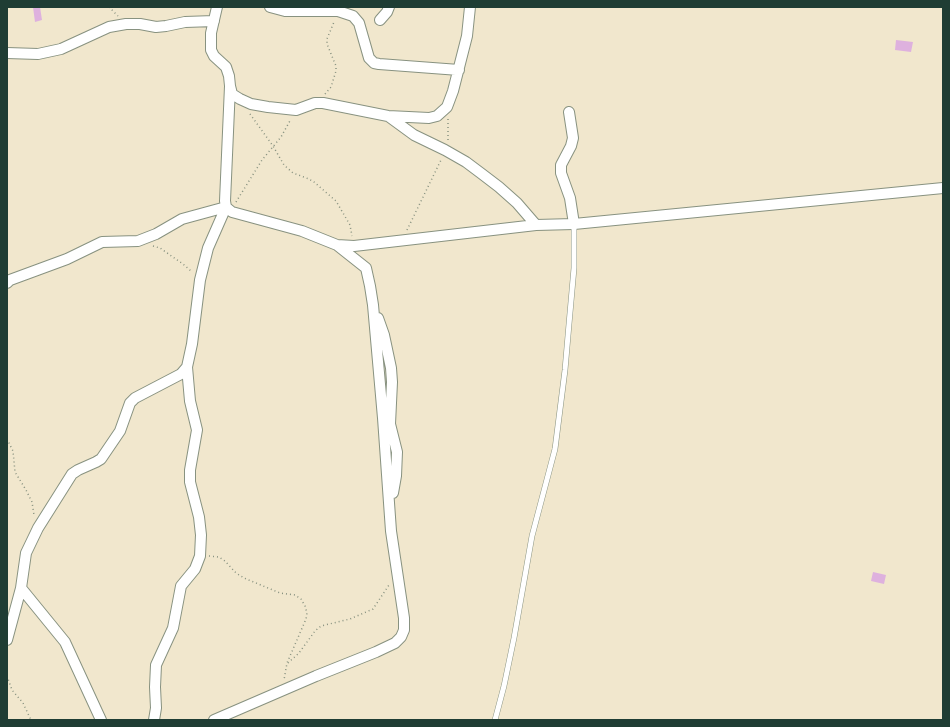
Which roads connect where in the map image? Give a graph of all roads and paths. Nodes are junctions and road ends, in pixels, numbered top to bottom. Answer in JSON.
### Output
{"nodes":[{"id":1,"x":217,"y":7,"type":"edge"},
{"id":2,"x":270,"y":7,"type":"edge"},
{"id":3,"x":388,"y":7,"type":"edge"},
{"id":4,"x":470,"y":7,"type":"edge"},
{"id":5,"x":338,"y":11,"type":"junction"},
{"id":6,"x":380,"y":20,"type":"dead end"},
{"id":7,"x":214,"y":21,"type":"junction"},
{"id":8,"x":7,"y":53,"type":"edge"},
{"id":9,"x":459,"y":70,"type":"junction"},
{"id":10,"x":230,"y":86,"type":"junction"},
{"id":11,"x":240,"y":99,"type":"junction"},
{"id":12,"x":315,"y":103,"type":"junction"},
{"id":13,"x":447,"y":107,"type":"junction"},
{"id":14,"x":296,"y":110,"type":"junction"},
{"id":15,"x":569,"y":112,"type":"dead end"},
{"id":16,"x":388,"y":116,"type":"junction"},
{"id":17,"x":273,"y":146,"type":"junction"},
{"id":18,"x":445,"y":150,"type":"junction"},
{"id":19,"x":943,"y":188,"type":"edge"},
{"id":20,"x":229,"y":210,"type":"junction"},
{"id":21,"x":574,"y":224,"type":"junction"},
{"id":22,"x":536,"y":225,"type":"junction"},
{"id":23,"x":402,"y":240,"type":"junction"},
{"id":24,"x":138,"y":241,"type":"junction"},
{"id":25,"x":337,"y":245,"type":"junction"},
{"id":26,"x":354,"y":246,"type":"junction"},
{"id":27,"x":366,"y":268,"type":"junction"},
{"id":28,"x":200,"y":280,"type":"junction"},
{"id":29,"x":7,"y":283,"type":"edge"},
{"id":30,"x":187,"y":367,"type":"junction"},
{"id":31,"x":7,"y":439,"type":"edge"},
{"id":32,"x":34,"y":517,"type":"dead end"},
{"id":33,"x":200,"y":556,"type":"junction"},
{"id":34,"x":397,"y":573,"type":"junction"},
{"id":35,"x":21,"y":588,"type":"junction"},
{"id":36,"x":7,"y":640,"type":"edge"},
{"id":37,"x":287,"y":663,"type":"junction"},
{"id":38,"x":7,"y":676,"type":"edge"},
{"id":39,"x":282,"y":691,"type":"junction"},
{"id":40,"x":31,"y":720,"type":"edge"},
{"id":41,"x":102,"y":720,"type":"edge"},
{"id":42,"x":154,"y":720,"type":"edge"},
{"id":43,"x":214,"y":720,"type":"edge"},
{"id":44,"x":495,"y":720,"type":"edge"}],
"edges":[{"from":1,"to":7,"type":"street"},
{"from":2,"to":5,"type":"street"},
{"from":3,"to":6,"type":"street"},
{"from":4,"to":9,"type":"street"},
{"from":5,"to":9,"type":"street"},
{"from":5,"to":12,"type":"path"},
{"from":7,"to":8,"type":"street"},
{"from":7,"to":10,"type":"street"},
{"from":9,"to":13,"type":"street"},
{"from":10,"to":11,"type":"street"},
{"from":10,"to":20,"type":"street"},
{"from":11,"to":14,"type":"street"},
{"from":11,"to":17,"type":"path"},
{"from":12,"to":14,"type":"street"},
{"from":12,"to":16,"type":"street"},
{"from":13,"to":16,"type":"street"},
{"from":13,"to":18,"type":"path"},
{"from":14,"to":17,"type":"path"},
{"from":15,"to":21,"type":"street"},
{"from":16,"to":18,"type":"street"},
{"from":17,"to":20,"type":"path"},
{"from":17,"to":26,"type":"path"},
{"from":18,"to":22,"type":"street"},
{"from":18,"to":23,"type":"path"},
{"from":19,"to":21,"type":"street"},
{"from":20,"to":24,"type":"street"},
{"from":20,"to":25,"type":"street"},
{"from":20,"to":28,"type":"street"},
{"from":21,"to":22,"type":"street"},
{"from":21,"to":44,"type":"lane"},
{"from":22,"to":23,"type":"street"},
{"from":23,"to":26,"type":"street"},
{"from":24,"to":28,"type":"path"},
{"from":24,"to":29,"type":"street"},
{"from":25,"to":26,"type":"street"},
{"from":25,"to":27,"type":"street"},
{"from":26,"to":27,"type":"street"},
{"from":27,"to":34,"type":"street"},
{"from":28,"to":30,"type":"street"},
{"from":30,"to":33,"type":"street"},
{"from":30,"to":35,"type":"street"},
{"from":31,"to":32,"type":"path"},
{"from":33,"to":37,"type":"path"},
{"from":33,"to":42,"type":"street"},
{"from":34,"to":37,"type":"path"},
{"from":34,"to":39,"type":"street"},
{"from":35,"to":36,"type":"street"},
{"from":35,"to":41,"type":"street"},
{"from":37,"to":39,"type":"path"},
{"from":38,"to":40,"type":"path"},
{"from":39,"to":43,"type":"street"}]}
